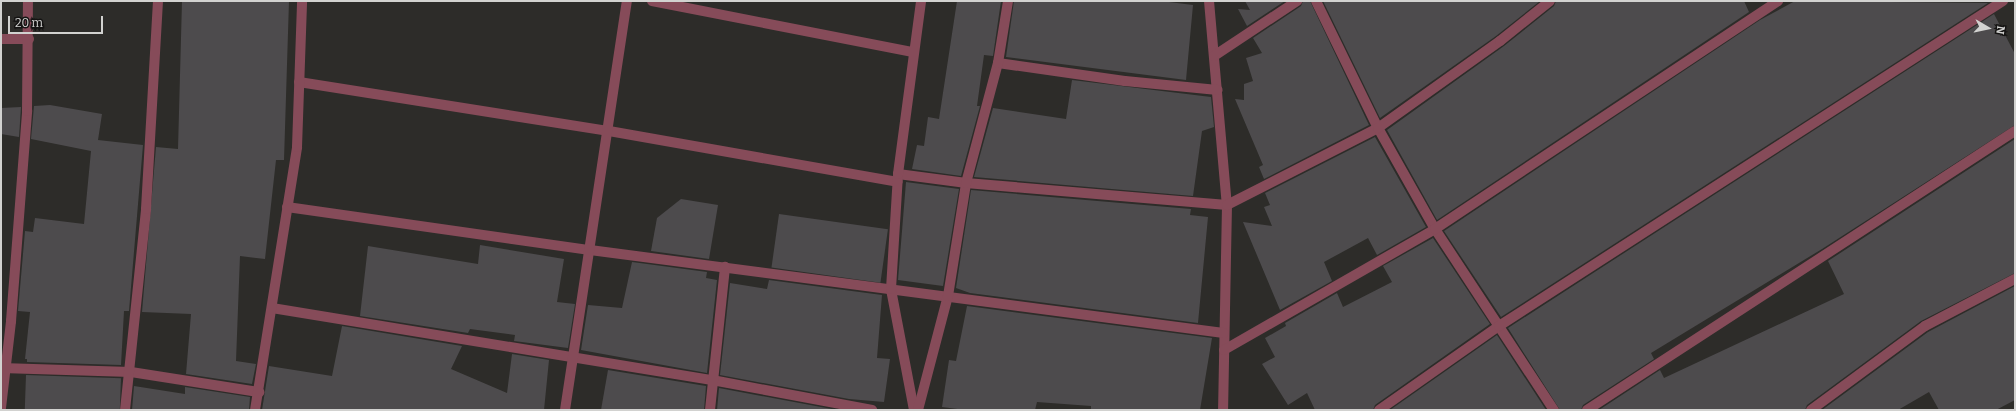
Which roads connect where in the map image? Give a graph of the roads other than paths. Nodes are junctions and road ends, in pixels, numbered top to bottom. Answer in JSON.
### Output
{"nodes":[{"id":1,"x":28,"y":1,"type":"edge"},
{"id":2,"x":158,"y":1,"type":"edge"},
{"id":3,"x":302,"y":1,"type":"edge"},
{"id":4,"x":626,"y":1,"type":"edge"},
{"id":5,"x":652,"y":1,"type":"edge"},
{"id":6,"x":921,"y":1,"type":"edge"},
{"id":7,"x":1008,"y":1,"type":"edge"},
{"id":8,"x":1209,"y":1,"type":"edge"},
{"id":9,"x":1298,"y":1,"type":"edge"},
{"id":10,"x":1316,"y":1,"type":"edge"},
{"id":11,"x":1550,"y":1,"type":"edge"},
{"id":12,"x":1778,"y":1,"type":"edge"},
{"id":13,"x":2003,"y":1,"type":"edge"},
{"id":14,"x":1,"y":39,"type":"edge"},
{"id":15,"x":29,"y":39,"type":"junction"},
{"id":16,"x":913,"y":52,"type":"junction"},
{"id":17,"x":1214,"y":56,"type":"junction"},
{"id":18,"x":998,"y":63,"type":"junction"},
{"id":19,"x":299,"y":82,"type":"junction"},
{"id":20,"x":1218,"y":90,"type":"junction"},
{"id":21,"x":1378,"y":128,"type":"junction"},
{"id":22,"x":608,"y":131,"type":"junction"},
{"id":23,"x":2015,"y":131,"type":"edge"},
{"id":24,"x":898,"y":178,"type":"junction"},
{"id":25,"x":966,"y":183,"type":"junction"},
{"id":26,"x":1226,"y":205,"type":"junction"},
{"id":27,"x":287,"y":207,"type":"junction"},
{"id":28,"x":1435,"y":229,"type":"junction"},
{"id":29,"x":590,"y":250,"type":"junction"},
{"id":30,"x":725,"y":267,"type":"junction"},
{"id":31,"x":2015,"y":279,"type":"edge"},
{"id":32,"x":891,"y":289,"type":"junction"},
{"id":33,"x":948,"y":296,"type":"junction"},
{"id":34,"x":272,"y":308,"type":"junction"},
{"id":35,"x":1499,"y":326,"type":"junction"},
{"id":36,"x":1224,"y":333,"type":"junction"},
{"id":37,"x":1224,"y":350,"type":"junction"},
{"id":38,"x":574,"y":358,"type":"junction"},
{"id":39,"x":3,"y":368,"type":"edge"},
{"id":40,"x":131,"y":372,"type":"junction"},
{"id":41,"x":712,"y":380,"type":"junction"},
{"id":42,"x":259,"y":392,"type":"junction"},
{"id":43,"x":1,"y":408,"type":"edge"},
{"id":44,"x":125,"y":410,"type":"edge"},
{"id":45,"x":255,"y":410,"type":"edge"},
{"id":46,"x":565,"y":410,"type":"edge"},
{"id":47,"x":710,"y":410,"type":"edge"},
{"id":48,"x":872,"y":410,"type":"edge"},
{"id":49,"x":914,"y":410,"type":"edge"},
{"id":50,"x":918,"y":410,"type":"edge"},
{"id":51,"x":1223,"y":410,"type":"edge"},
{"id":52,"x":1380,"y":410,"type":"edge"},
{"id":53,"x":1554,"y":410,"type":"edge"},
{"id":54,"x":1587,"y":410,"type":"edge"},
{"id":55,"x":1811,"y":410,"type":"edge"}],
"edges":[{"from":1,"to":15,"type":"street"},
{"from":2,"to":40,"type":"street"},
{"from":3,"to":19,"type":"street"},
{"from":4,"to":22,"type":"street"},
{"from":5,"to":16,"type":"street"},
{"from":6,"to":16,"type":"street"},
{"from":7,"to":18,"type":"street"},
{"from":8,"to":17,"type":"street"},
{"from":9,"to":17,"type":"street"},
{"from":10,"to":21,"type":"street"},
{"from":11,"to":21,"type":"street"},
{"from":12,"to":28,"type":"street"},
{"from":13,"to":35,"type":"street"},
{"from":14,"to":15,"type":"street"},
{"from":15,"to":39,"type":"street"},
{"from":16,"to":24,"type":"street"},
{"from":17,"to":20,"type":"street"},
{"from":18,"to":20,"type":"street"},
{"from":18,"to":25,"type":"street"},
{"from":19,"to":22,"type":"street"},
{"from":19,"to":27,"type":"street"},
{"from":20,"to":26,"type":"street"},
{"from":21,"to":26,"type":"street"},
{"from":21,"to":28,"type":"street"},
{"from":22,"to":24,"type":"street"},
{"from":22,"to":29,"type":"street"},
{"from":23,"to":54,"type":"street"},
{"from":24,"to":25,"type":"street"},
{"from":24,"to":32,"type":"street"},
{"from":25,"to":26,"type":"street"},
{"from":25,"to":33,"type":"street"},
{"from":26,"to":36,"type":"street"},
{"from":27,"to":29,"type":"street"},
{"from":27,"to":34,"type":"street"},
{"from":28,"to":35,"type":"street"},
{"from":28,"to":37,"type":"street"},
{"from":29,"to":30,"type":"street"},
{"from":29,"to":38,"type":"street"},
{"from":30,"to":32,"type":"street"},
{"from":30,"to":41,"type":"street"},
{"from":31,"to":55,"type":"street"},
{"from":32,"to":33,"type":"street"},
{"from":32,"to":49,"type":"street"},
{"from":33,"to":36,"type":"street"},
{"from":33,"to":50,"type":"street"},
{"from":34,"to":38,"type":"street"},
{"from":34,"to":42,"type":"street"},
{"from":35,"to":52,"type":"street"},
{"from":35,"to":53,"type":"street"},
{"from":36,"to":37,"type":"street"},
{"from":37,"to":51,"type":"street"},
{"from":38,"to":41,"type":"street"},
{"from":38,"to":46,"type":"street"},
{"from":39,"to":40,"type":"street"},
{"from":39,"to":43,"type":"street"},
{"from":40,"to":42,"type":"street"},
{"from":40,"to":44,"type":"street"},
{"from":41,"to":47,"type":"street"},
{"from":41,"to":48,"type":"street"},
{"from":42,"to":45,"type":"street"}]}
